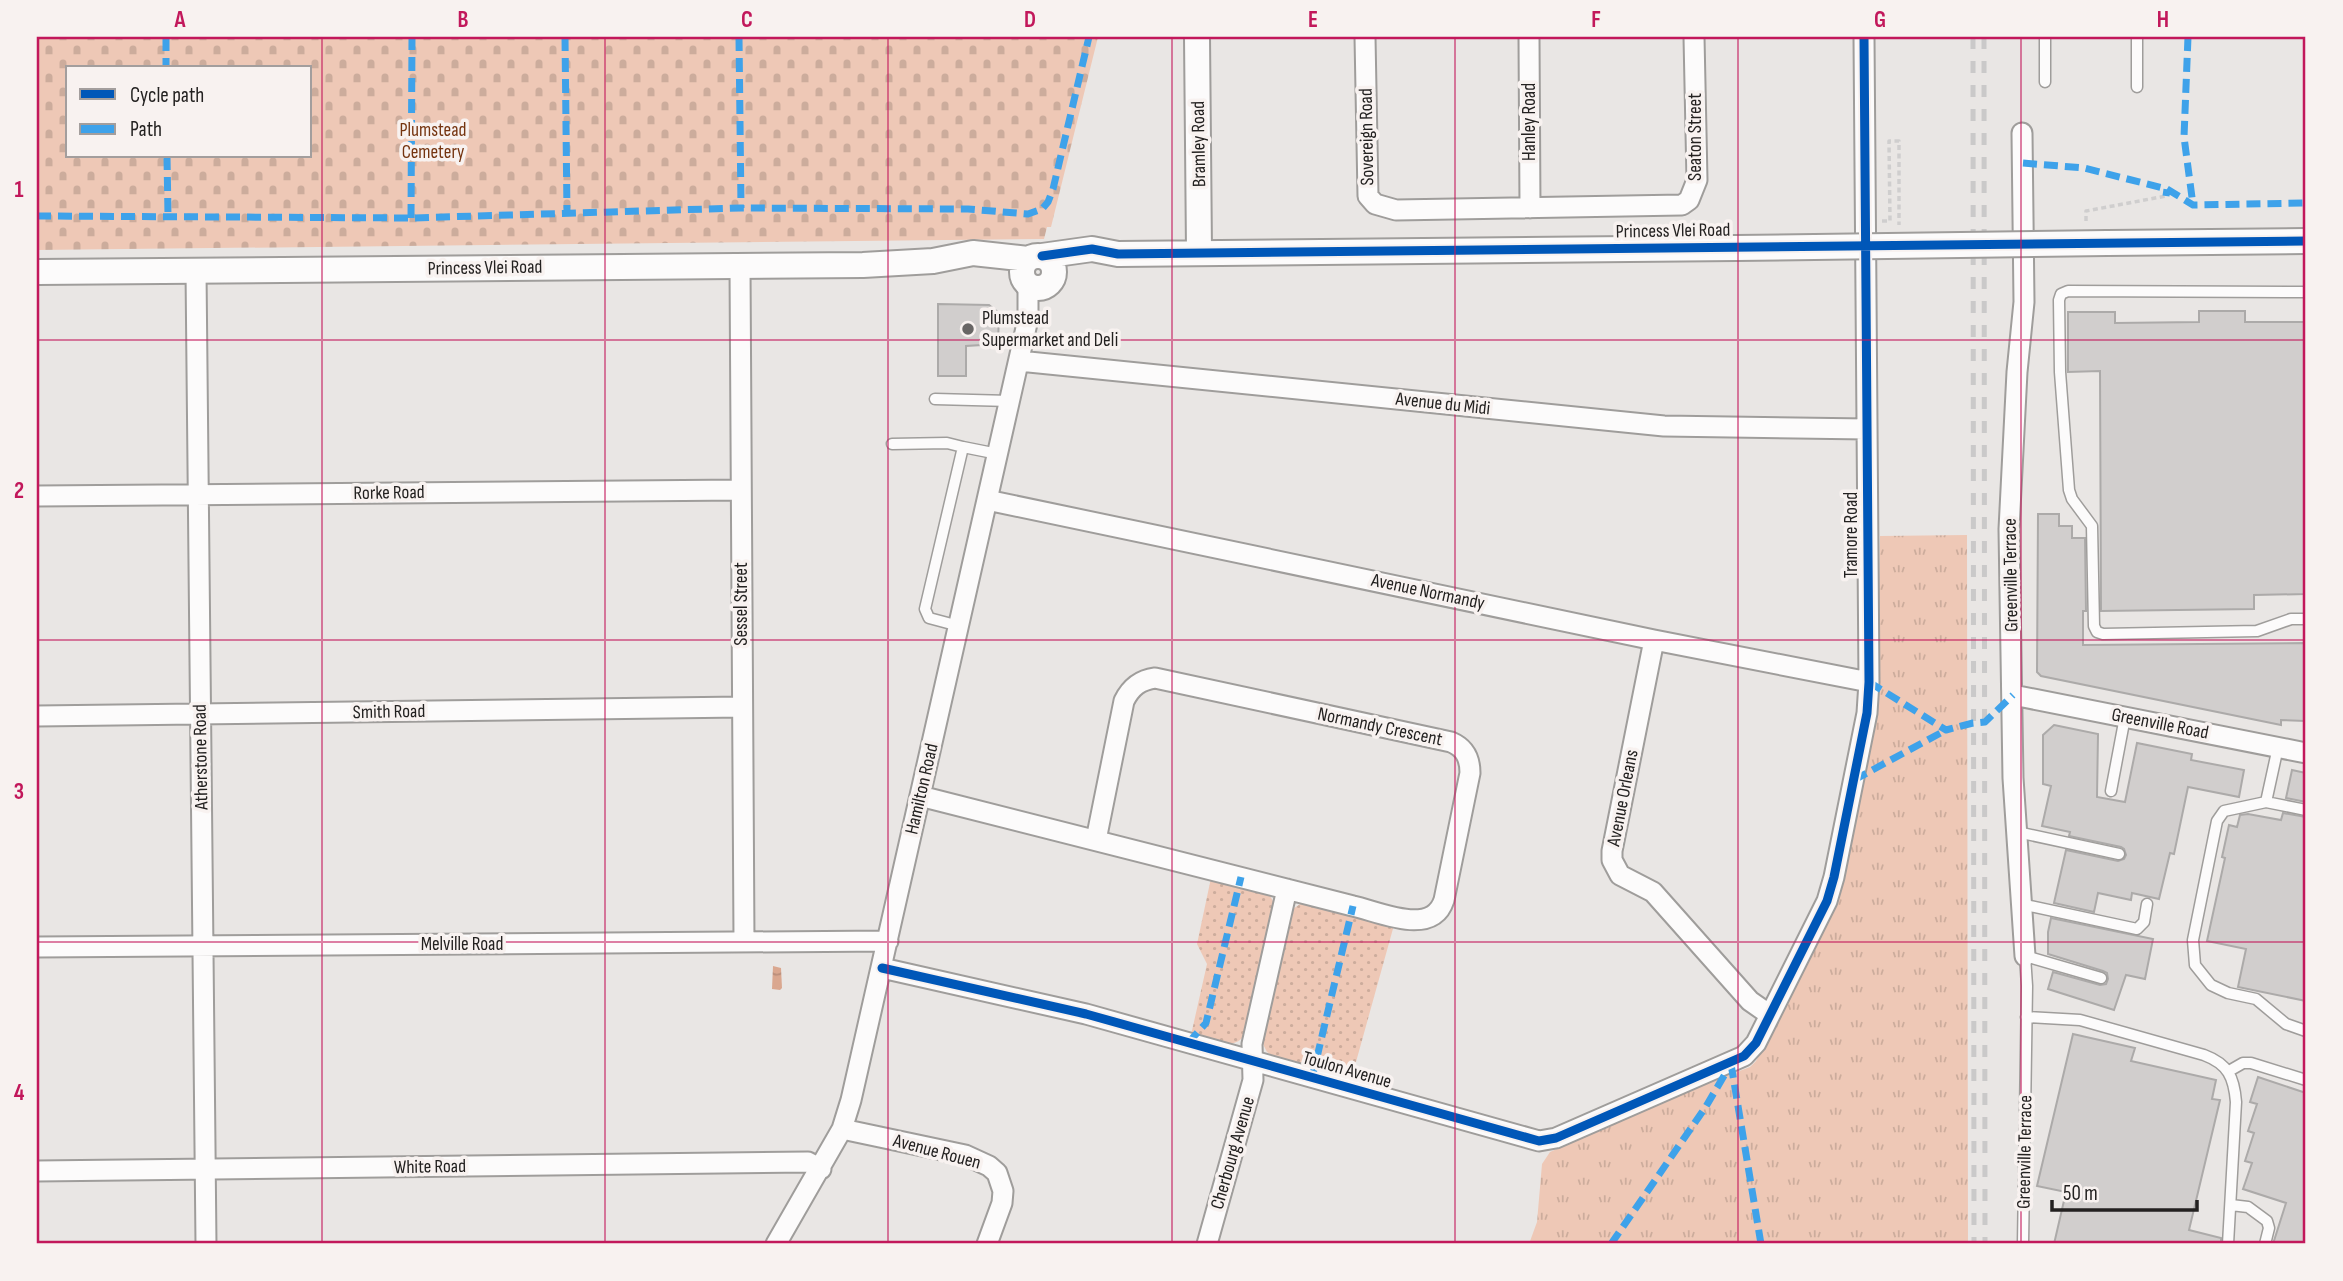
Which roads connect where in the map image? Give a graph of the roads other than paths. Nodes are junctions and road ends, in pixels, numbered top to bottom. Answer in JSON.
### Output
{"nodes":[{"id":1,"x":1197,"y":37,"type":"edge"},
{"id":2,"x":1365,"y":37,"type":"edge"},
{"id":3,"x":1529,"y":37,"type":"edge"},
{"id":4,"x":1694,"y":37,"type":"edge"},
{"id":5,"x":1864,"y":37,"type":"edge"},
{"id":6,"x":2045,"y":37,"type":"edge"},
{"id":7,"x":2137,"y":37,"type":"edge"},
{"id":8,"x":2045,"y":82,"type":"dead end"},
{"id":9,"x":2137,"y":87,"type":"dead end"},
{"id":10,"x":2022,"y":133,"type":"dead end"},
{"id":11,"x":1530,"y":208,"type":"junction"},
{"id":12,"x":2306,"y":242,"type":"edge"},
{"id":13,"x":1199,"y":251,"type":"junction"},
{"id":14,"x":740,"y":266,"type":"junction"},
{"id":15,"x":196,"y":271,"type":"junction"},
{"id":16,"x":37,"y":272,"type":"edge"},
{"id":17,"x":1037,"y":273,"type":"junction"},
{"id":18,"x":2306,"y":292,"type":"edge"},
{"id":19,"x":1019,"y":361,"type":"junction"},
{"id":20,"x":935,"y":399,"type":"dead end"},
{"id":21,"x":1010,"y":401,"type":"junction"},
{"id":22,"x":1867,"y":429,"type":"junction"},
{"id":23,"x":892,"y":444,"type":"dead end"},
{"id":24,"x":963,"y":447,"type":"junction"},
{"id":25,"x":998,"y":454,"type":"junction"},
{"id":26,"x":741,"y":490,"type":"junction"},
{"id":27,"x":198,"y":494,"type":"junction"},
{"id":28,"x":37,"y":496,"type":"edge"},
{"id":29,"x":987,"y":500,"type":"junction"},
{"id":30,"x":2306,"y":619,"type":"edge"},
{"id":31,"x":959,"y":626,"type":"junction"},
{"id":32,"x":1654,"y":640,"type":"junction"},
{"id":33,"x":1869,"y":682,"type":"junction"},
{"id":34,"x":2013,"y":695,"type":"junction"},
{"id":35,"x":742,"y":707,"type":"junction"},
{"id":36,"x":200,"y":715,"type":"junction"},
{"id":37,"x":37,"y":716,"type":"edge"},
{"id":38,"x":2124,"y":717,"type":"junction"},
{"id":39,"x":2278,"y":747,"type":"junction"},
{"id":40,"x":2306,"y":752,"type":"edge"},
{"id":41,"x":2111,"y":791,"type":"dead end"},
{"id":42,"x":920,"y":796,"type":"junction"},
{"id":43,"x":2266,"y":802,"type":"junction"},
{"id":44,"x":2306,"y":810,"type":"edge"},
{"id":45,"x":2017,"y":832,"type":"junction"},
{"id":46,"x":1096,"y":840,"type":"junction"},
{"id":47,"x":2119,"y":854,"type":"dead end"},
{"id":48,"x":1287,"y":889,"type":"junction"},
{"id":49,"x":2021,"y":904,"type":"junction"},
{"id":50,"x":2147,"y":904,"type":"dead end"},
{"id":51,"x":888,"y":941,"type":"junction"},
{"id":52,"x":744,"y":942,"type":"junction"},
{"id":53,"x":203,"y":946,"type":"junction"},
{"id":54,"x":37,"y":947,"type":"edge"},
{"id":55,"x":2025,"y":956,"type":"junction"},
{"id":56,"x":882,"y":968,"type":"junction"},
{"id":57,"x":2101,"y":978,"type":"dead end"},
{"id":58,"x":1770,"y":1015,"type":"junction"},
{"id":59,"x":2026,"y":1017,"type":"junction"},
{"id":60,"x":2306,"y":1031,"type":"edge"},
{"id":61,"x":1253,"y":1061,"type":"junction"},
{"id":62,"x":2229,"y":1070,"type":"junction"},
{"id":63,"x":2306,"y":1080,"type":"edge"},
{"id":64,"x":842,"y":1129,"type":"junction"},
{"id":65,"x":821,"y":1169,"type":"junction"},
{"id":66,"x":37,"y":1171,"type":"edge"},
{"id":67,"x":205,"y":1171,"type":"junction"},
{"id":68,"x":2231,"y":1205,"type":"junction"},
{"id":69,"x":206,"y":1244,"type":"edge"},
{"id":70,"x":776,"y":1244,"type":"edge"},
{"id":71,"x":987,"y":1244,"type":"edge"},
{"id":72,"x":1207,"y":1244,"type":"edge"},
{"id":73,"x":2023,"y":1244,"type":"edge"},
{"id":74,"x":2228,"y":1244,"type":"edge"},
{"id":75,"x":2265,"y":1244,"type":"edge"}],
"edges":[{"from":1,"to":13,"type":"street","name":"Bramley Road"},
{"from":2,"to":11,"type":"street","name":"Sovereign Road"},
{"from":3,"to":11,"type":"street","name":"Hanley Road"},
{"from":4,"to":11,"type":"street","name":"Seaton Street"},
{"from":5,"to":22,"type":"street","name":"Tramore Road"},
{"from":6,"to":8,"type":"lane"},
{"from":7,"to":9,"type":"lane"},
{"from":10,"to":34,"type":"street","name":"Greenville Terrace"},
{"from":12,"to":13,"type":"street","name":"Princess Vlei Road","bridge":true},
{"from":13,"to":17,"type":"street","name":"Princess Vlei Road"},
{"from":14,"to":15,"type":"street","name":"Princess Vlei Road"},
{"from":14,"to":17,"type":"street","name":"Princess Vlei Road"},
{"from":14,"to":26,"type":"street","name":"Sessel Street"},
{"from":15,"to":16,"type":"street","name":"Princess Vlei Road"},
{"from":15,"to":27,"type":"street","name":"Atherstone Road"},
{"from":17,"to":19,"type":"street","name":"Hamilton Road"},
{"from":18,"to":30,"type":"lane"},
{"from":19,"to":21,"type":"street","name":"Hamilton Road"},
{"from":19,"to":22,"type":"street","name":"Avenue du Midi"},
{"from":20,"to":21,"type":"lane"},
{"from":21,"to":25,"type":"street","name":"Hamilton Road"},
{"from":22,"to":33,"type":"street","name":"Tramore Road"},
{"from":23,"to":24,"type":"lane"},
{"from":24,"to":25,"type":"lane"},
{"from":24,"to":31,"type":"lane"},
{"from":25,"to":29,"type":"street","name":"Hamilton Road"},
{"from":26,"to":27,"type":"street","name":"Rorke Road"},
{"from":26,"to":35,"type":"street","name":"Sessel Street"},
{"from":27,"to":28,"type":"street","name":"Rorke Road"},
{"from":27,"to":36,"type":"street","name":"Atherstone Road"},
{"from":29,"to":31,"type":"street","name":"Hamilton Road"},
{"from":29,"to":32,"type":"street","name":"Avenue Normandy"},
{"from":31,"to":42,"type":"street","name":"Hamilton Road"},
{"from":32,"to":33,"type":"street","name":"Avenue Normandy"},
{"from":32,"to":58,"type":"street","name":"Avenue Orleans"},
{"from":33,"to":58,"type":"street","name":"Tramore Road"},
{"from":34,"to":38,"type":"street","name":"Greenville Road"},
{"from":34,"to":45,"type":"street","name":"Greenville Terrace"},
{"from":35,"to":36,"type":"street","name":"Smith Road"},
{"from":35,"to":52,"type":"street","name":"Sessel Street"},
{"from":36,"to":37,"type":"street","name":"Smith Road"},
{"from":36,"to":53,"type":"street","name":"Atherstone Road"},
{"from":38,"to":39,"type":"street","name":"Greenville Road"},
{"from":38,"to":41,"type":"lane"},
{"from":39,"to":40,"type":"street","name":"Greenville Road"},
{"from":39,"to":43,"type":"lane"},
{"from":42,"to":46,"type":"street","name":"Normandy Crescent"},
{"from":42,"to":51,"type":"street","name":"Hamilton Road"},
{"from":43,"to":44,"type":"lane"},
{"from":43,"to":60,"type":"lane"},
{"from":45,"to":47,"type":"lane"},
{"from":45,"to":49,"type":"street","name":"Greenville Terrace"},
{"from":46,"to":48,"type":"street","name":"Normandy Crescent"},
{"from":46,"to":48,"type":"street","name":"Normandy Crescent"},
{"from":48,"to":61,"type":"street"},
{"from":49,"to":50,"type":"lane"},
{"from":49,"to":55,"type":"street","name":"Greenville Terrace"},
{"from":51,"to":52,"type":"street","name":"Melville Road"},
{"from":51,"to":56,"type":"street","name":"Hamilton Road"},
{"from":52,"to":53,"type":"street","name":"Melville Road"},
{"from":53,"to":54,"type":"street","name":"Melville Road"},
{"from":53,"to":67,"type":"street","name":"Atherstone Road"},
{"from":55,"to":57,"type":"lane"},
{"from":55,"to":59,"type":"lane","name":"Greenville Terrace"},
{"from":56,"to":61,"type":"street","name":"Toulon Avenue"},
{"from":56,"to":64,"type":"street","name":"Hamilton Road"},
{"from":58,"to":61,"type":"street","name":"Toulon Avenue"},
{"from":59,"to":62,"type":"lane"},
{"from":59,"to":73,"type":"lane","name":"Greenville Terrace"},
{"from":61,"to":72,"type":"street","name":"Cherbourg Avenue"},
{"from":62,"to":63,"type":"lane"},
{"from":62,"to":68,"type":"lane"},
{"from":64,"to":65,"type":"street","name":"Hamilton Road"},
{"from":64,"to":71,"type":"street","name":"Avenue Rouen"},
{"from":65,"to":67,"type":"street","name":"White Road"},
{"from":65,"to":70,"type":"street","name":"Hamilton Road"},
{"from":66,"to":67,"type":"street","name":"White Road"},
{"from":67,"to":69,"type":"street","name":"Atherstone Road"},
{"from":68,"to":74,"type":"lane"},
{"from":68,"to":75,"type":"lane"}]}
